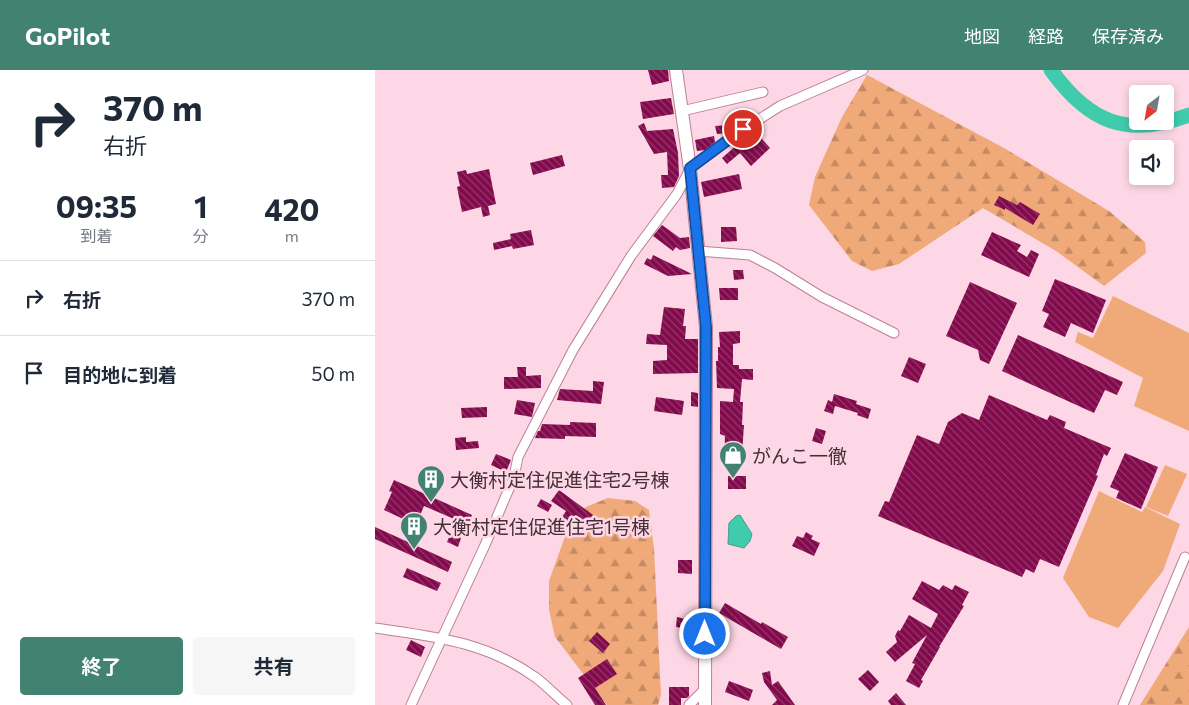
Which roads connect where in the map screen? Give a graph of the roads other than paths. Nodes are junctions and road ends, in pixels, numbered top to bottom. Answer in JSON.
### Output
{"nodes":[{"id":1,"x":676,"y":70,"type":"edge"},
{"id":2,"x":863,"y":70,"type":"edge"},
{"id":3,"x":763,"y":92,"type":"dead end"},
{"id":4,"x":682,"y":111,"type":"junction"},
{"id":5,"x":690,"y":168,"type":"junction"},
{"id":6,"x":698,"y":252,"type":"junction"},
{"id":7,"x":894,"y":333,"type":"dead end"},
{"id":8,"x":1185,"y":557,"type":"dead end"},
{"id":9,"x":375,"y":628,"type":"edge"},
{"id":10,"x":441,"y":638,"type":"junction"},
{"id":11,"x":705,"y":688,"type":"junction"},
{"id":12,"x":411,"y":705,"type":"edge"},
{"id":13,"x":567,"y":705,"type":"edge"},
{"id":14,"x":689,"y":705,"type":"edge"},
{"id":15,"x":705,"y":705,"type":"edge"},
{"id":16,"x":1123,"y":705,"type":"edge"}],
"edges":[{"from":1,"to":4,"type":"highway"},
{"from":2,"to":5,"type":"street"},
{"from":3,"to":4,"type":"street"},
{"from":4,"to":5,"type":"highway"},
{"from":5,"to":6,"type":"highway"},
{"from":5,"to":10,"type":"street"},
{"from":6,"to":7,"type":"street"},
{"from":6,"to":11,"type":"highway"},
{"from":8,"to":16,"type":"street"},
{"from":9,"to":10,"type":"street"},
{"from":10,"to":12,"type":"street"},
{"from":10,"to":13,"type":"street"},
{"from":11,"to":14,"type":"street"},
{"from":11,"to":15,"type":"highway"}]}
